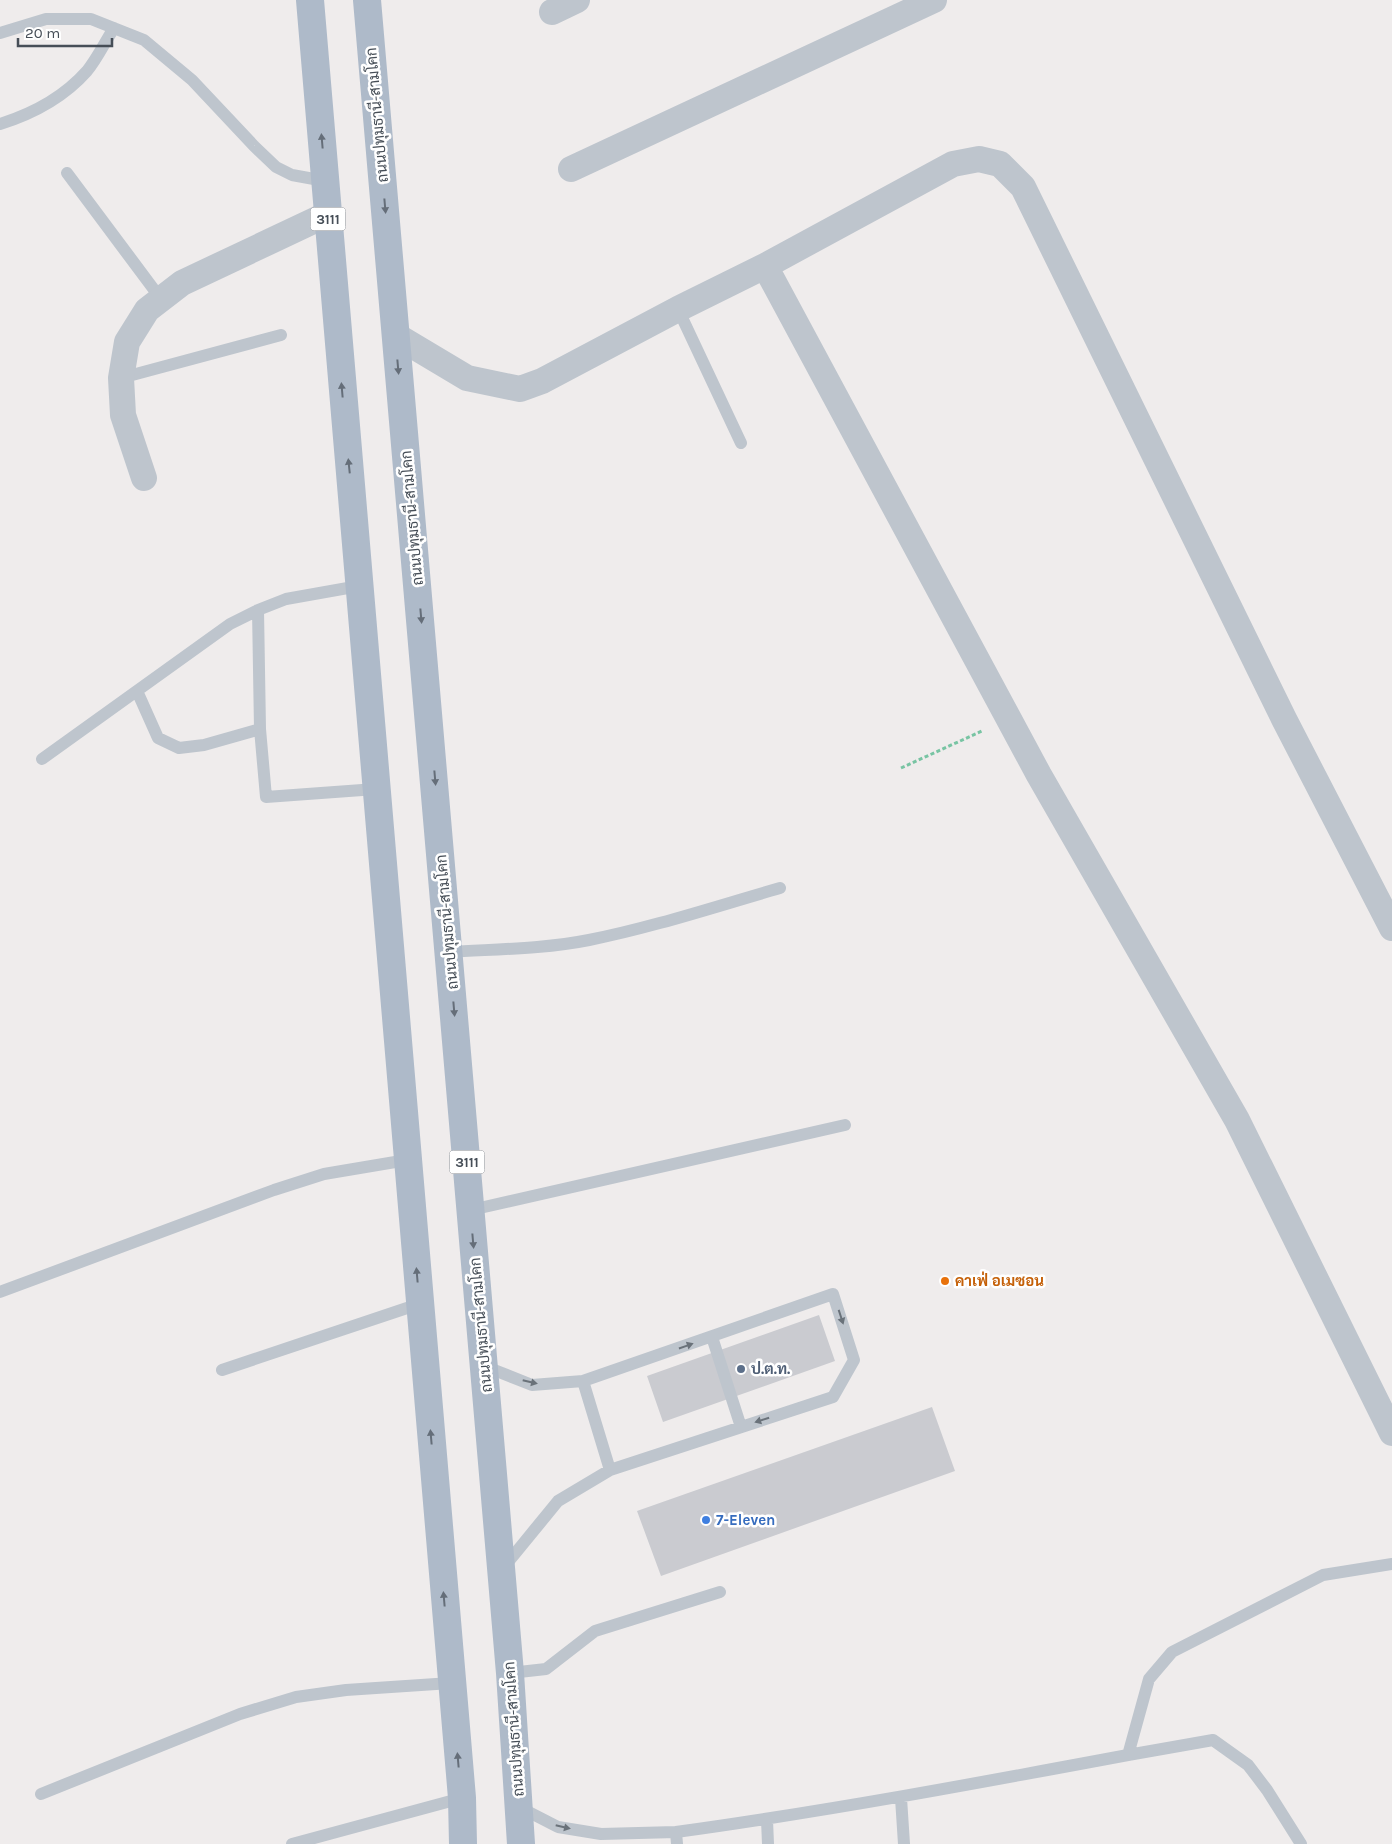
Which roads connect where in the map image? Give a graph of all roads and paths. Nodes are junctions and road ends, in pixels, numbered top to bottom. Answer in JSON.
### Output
{"nodes":[{"id":1,"x":310,"y":0,"type":"edge"},
{"id":2,"x":368,"y":0,"type":"edge"},
{"id":3,"x":577,"y":0,"type":"edge"},
{"id":4,"x":934,"y":0,"type":"edge"},
{"id":5,"x":897,"y":8,"type":"edge"},
{"id":6,"x":552,"y":12,"type":"dead end"},
{"id":7,"x":114,"y":28,"type":"junction"},
{"id":8,"x":0,"y":33,"type":"edge"},
{"id":9,"x":0,"y":124,"type":"edge"},
{"id":10,"x":571,"y":169,"type":"dead end"},
{"id":11,"x":67,"y":173,"type":"dead end"},
{"id":12,"x":325,"y":181,"type":"junction"},
{"id":13,"x":328,"y":214,"type":"junction"},
{"id":14,"x":765,"y":266,"type":"junction"},
{"id":15,"x":161,"y":299,"type":"junction"},
{"id":16,"x":678,"y":309,"type":"junction"},
{"id":17,"x":281,"y":335,"type":"dead end"},
{"id":18,"x":395,"y":335,"type":"junction"},
{"id":19,"x":121,"y":378,"type":"junction"},
{"id":20,"x":741,"y":443,"type":"dead end"},
{"id":21,"x":144,"y":478,"type":"dead end"},
{"id":22,"x":359,"y":586,"type":"junction"},
{"id":23,"x":258,"y":610,"type":"junction"},
{"id":24,"x":137,"y":691,"type":"junction"},
{"id":25,"x":1009,"y":718,"type":"junction"},
{"id":26,"x":260,"y":730,"type":"junction"},
{"id":27,"x":42,"y":759,"type":"dead end"},
{"id":28,"x":901,"y":768,"type":"dead end"},
{"id":29,"x":376,"y":790,"type":"junction"},
{"id":30,"x":780,"y":888,"type":"dead end"},
{"id":31,"x":1392,"y":928,"type":"edge"},
{"id":32,"x":449,"y":952,"type":"junction"},
{"id":33,"x":845,"y":1125,"type":"dead end"},
{"id":34,"x":407,"y":1160,"type":"junction"},
{"id":35,"x":471,"y":1210,"type":"junction"},
{"id":36,"x":0,"y":1292,"type":"edge"},
{"id":37,"x":419,"y":1304,"type":"junction"},
{"id":38,"x":712,"y":1337,"type":"junction"},
{"id":39,"x":484,"y":1366,"type":"junction"},
{"id":40,"x":222,"y":1370,"type":"dead end"},
{"id":41,"x":583,"y":1381,"type":"junction"},
{"id":42,"x":741,"y":1427,"type":"junction"},
{"id":43,"x":1392,"y":1432,"type":"edge"},
{"id":44,"x":610,"y":1470,"type":"junction"},
{"id":45,"x":1392,"y":1564,"type":"edge"},
{"id":46,"x":501,"y":1570,"type":"junction"},
{"id":47,"x":720,"y":1592,"type":"dead end"},
{"id":48,"x":510,"y":1673,"type":"junction"},
{"id":49,"x":452,"y":1683,"type":"junction"},
{"id":50,"x":1128,"y":1755,"type":"junction"},
{"id":51,"x":41,"y":1794,"type":"dead end"},
{"id":52,"x":462,"y":1798,"type":"junction"},
{"id":53,"x":901,"y":1798,"type":"junction"},
{"id":54,"x":519,"y":1807,"type":"junction"},
{"id":55,"x":767,"y":1820,"type":"junction"},
{"id":56,"x":677,"y":1838,"type":"edge"},
{"id":57,"x":601,"y":1839,"type":"edge"},
{"id":58,"x":292,"y":1844,"type":"edge"},
{"id":59,"x":463,"y":1844,"type":"edge"},
{"id":60,"x":521,"y":1844,"type":"edge"},
{"id":61,"x":768,"y":1844,"type":"edge"},
{"id":62,"x":904,"y":1844,"type":"edge"},
{"id":63,"x":1301,"y":1844,"type":"edge"}],
"edges":[{"from":12,"to":1,"type":"main road","number":"3111","one_way":true},
{"from":2,"to":18,"type":"main road","name":"ถนนปทุมธานี-สามโคก","number":"3111","one_way":true},
{"from":3,"to":6,"type":"street"},
{"from":4,"to":5,"type":"street"},
{"from":5,"to":10,"type":"street"},
{"from":7,"to":8,"type":"lane"},
{"from":7,"to":9,"type":"lane"},
{"from":7,"to":12,"type":"lane"},
{"from":11,"to":15,"type":"lane"},
{"from":12,"to":13,"type":"main road","number":"3111"},
{"from":13,"to":15,"type":"street"},
{"from":22,"to":13,"type":"main road","number":"3111","one_way":true},
{"from":14,"to":16,"type":"street"},
{"from":14,"to":25,"type":"street"},
{"from":14,"to":31,"type":"street"},
{"from":15,"to":19,"type":"street"},
{"from":16,"to":18,"type":"street"},
{"from":16,"to":20,"type":"lane"},
{"from":17,"to":19,"type":"lane"},
{"from":18,"to":32,"type":"main road","name":"ถนนปทุมธานี-สามโคก","number":"3111","one_way":true},
{"from":19,"to":21,"type":"street"},
{"from":22,"to":23,"type":"lane"},
{"from":22,"to":29,"type":"main road","number":"3111"},
{"from":23,"to":24,"type":"lane"},
{"from":23,"to":26,"type":"lane"},
{"from":24,"to":26,"type":"lane"},
{"from":24,"to":27,"type":"lane"},
{"from":25,"to":28,"type":"path"},
{"from":25,"to":43,"type":"street"},
{"from":26,"to":29,"type":"lane"},
{"from":29,"to":34,"type":"main road","number":"3111"},
{"from":30,"to":32,"type":"lane"},
{"from":32,"to":35,"type":"main road","name":"ถนนปทุมธานี-สามโคก","number":"3111","one_way":true},
{"from":33,"to":35,"type":"lane"},
{"from":34,"to":36,"type":"lane"},
{"from":37,"to":34,"type":"main road","number":"3111","one_way":true},
{"from":35,"to":39,"type":"main road","name":"ถนนปทุมธานี-สามโคก","number":"3111","one_way":true},
{"from":37,"to":40,"type":"lane"},
{"from":49,"to":37,"type":"main road","number":"3111","one_way":true},
{"from":41,"to":38,"type":"lane","one_way":true},
{"from":38,"to":42,"type":"lane"},
{"from":38,"to":42,"type":"lane","one_way":true},
{"from":39,"to":41,"type":"lane","one_way":true},
{"from":39,"to":46,"type":"main road","name":"ถนนปทุมธานี-สามโคก","number":"3111"},
{"from":41,"to":44,"type":"lane"},
{"from":42,"to":44,"type":"lane"},
{"from":44,"to":46,"type":"lane"},
{"from":45,"to":50,"type":"lane"},
{"from":46,"to":48,"type":"main road","name":"ถนนปทุมธานี-สามโคก","number":"3111"},
{"from":47,"to":48,"type":"lane"},
{"from":48,"to":54,"type":"main road","name":"ถนนปทุมธานี-สามโคก","number":"3111"},
{"from":49,"to":51,"type":"lane"},
{"from":52,"to":49,"type":"main road","number":"3111","one_way":true},
{"from":50,"to":53,"type":"lane"},
{"from":50,"to":63,"type":"lane"},
{"from":52,"to":58,"type":"lane"},
{"from":52,"to":59,"type":"main road","number":"3111"},
{"from":53,"to":55,"type":"lane"},
{"from":53,"to":62,"type":"lane"},
{"from":54,"to":57,"type":"lane","one_way":true},
{"from":54,"to":60,"type":"main road","name":"ถนนปทุมธานี-สามโคก","number":"3111"},
{"from":55,"to":56,"type":"lane"},
{"from":55,"to":61,"type":"lane"},
{"from":56,"to":57,"type":"lane"}]}
